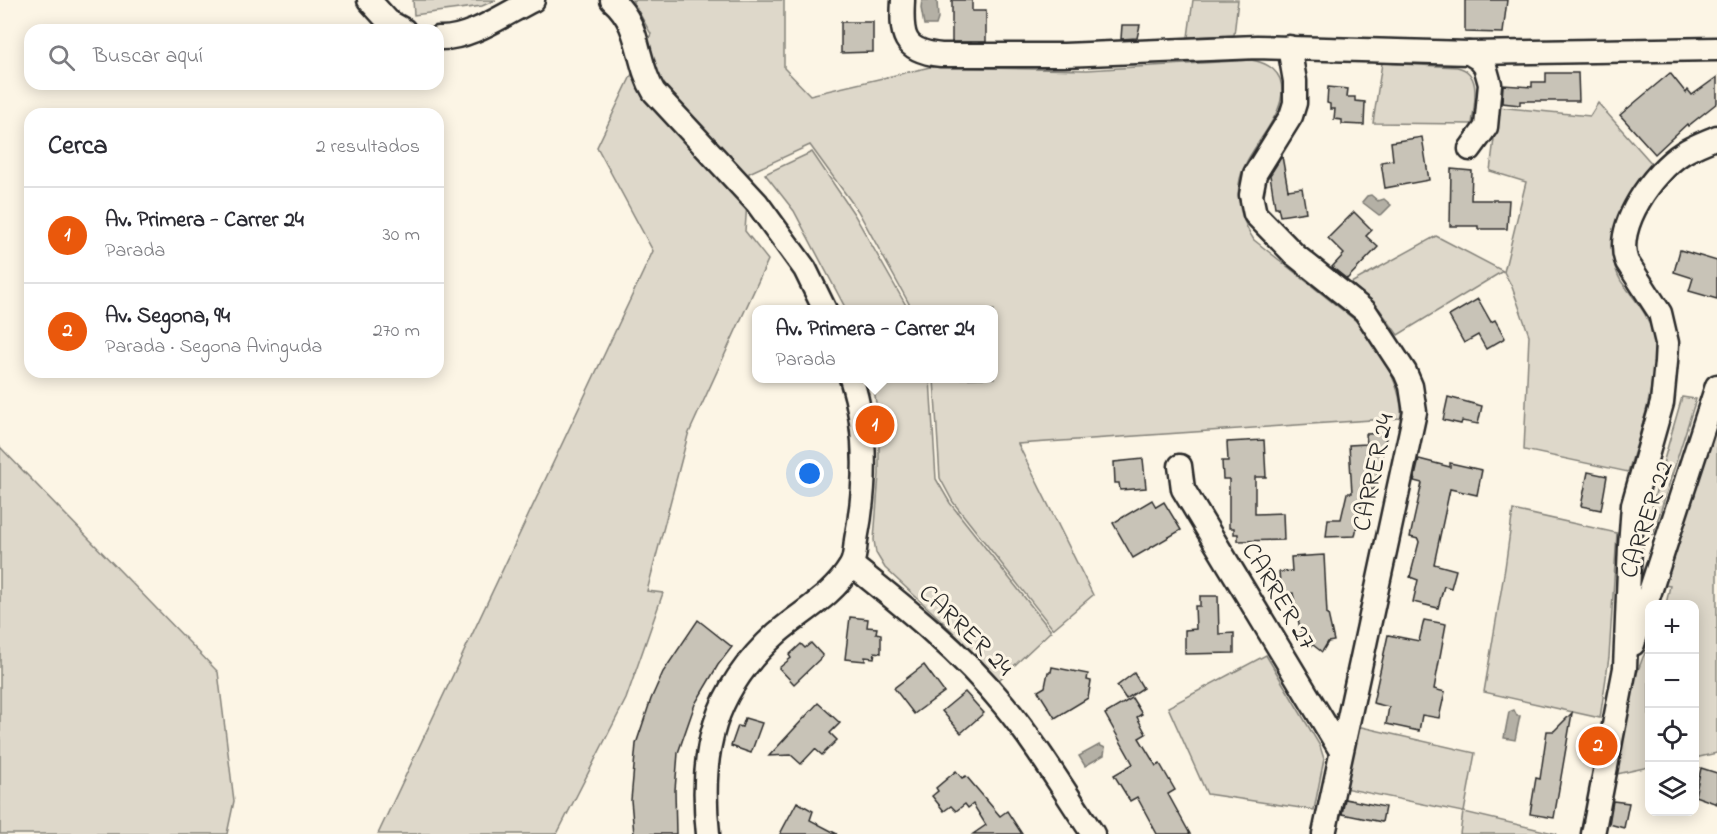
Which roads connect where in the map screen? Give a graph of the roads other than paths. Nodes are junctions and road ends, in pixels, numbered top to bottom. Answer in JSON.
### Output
{"nodes":[{"id":1,"x":369,"y":0,"type":"edge"},
{"id":2,"x":533,"y":0,"type":"edge"},
{"id":3,"x":612,"y":0,"type":"edge"},
{"id":4,"x":903,"y":0,"type":"edge"},
{"id":5,"x":393,"y":24,"type":"edge"},
{"id":6,"x":444,"y":37,"type":"edge"},
{"id":7,"x":1289,"y":48,"type":"junction"},
{"id":8,"x":1717,"y":49,"type":"edge"},
{"id":9,"x":1469,"y":53,"type":"junction"},
{"id":10,"x":1717,"y":137,"type":"edge"},
{"id":11,"x":1470,"y":149,"type":"dead end"},
{"id":12,"x":823,"y":305,"type":"edge"},
{"id":13,"x":852,"y":383,"type":"edge"},
{"id":14,"x":1717,"y":386,"type":"edge"},
{"id":15,"x":1180,"y":466,"type":"dead end"},
{"id":16,"x":852,"y":565,"type":"junction"},
{"id":17,"x":1625,"y":668,"type":"junction"},
{"id":18,"x":1341,"y":751,"type":"junction"},
{"id":19,"x":708,"y":834,"type":"edge"},
{"id":20,"x":1093,"y":834,"type":"edge"},
{"id":21,"x":1324,"y":834,"type":"edge"},
{"id":22,"x":1593,"y":834,"type":"edge"}],
"edges":[{"from":1,"to":5,"type":"street"},
{"from":2,"to":6,"type":"street"},
{"from":3,"to":12,"type":"street"},
{"from":4,"to":7,"type":"street"},
{"from":7,"to":9,"type":"street"},
{"from":7,"to":18,"type":"street","name":"CARRER 24"},
{"from":8,"to":9,"type":"street"},
{"from":9,"to":11,"type":"street"},
{"from":10,"to":17,"type":"street"},
{"from":13,"to":16,"type":"street"},
{"from":14,"to":17,"type":"street","name":"CARRER 22"},
{"from":15,"to":18,"type":"street","name":"CARRER 27"},
{"from":16,"to":19,"type":"street"},
{"from":16,"to":20,"type":"street","name":"CARRER 24"},
{"from":17,"to":22,"type":"street"},
{"from":18,"to":21,"type":"street","name":"CARRER 24"}]}
